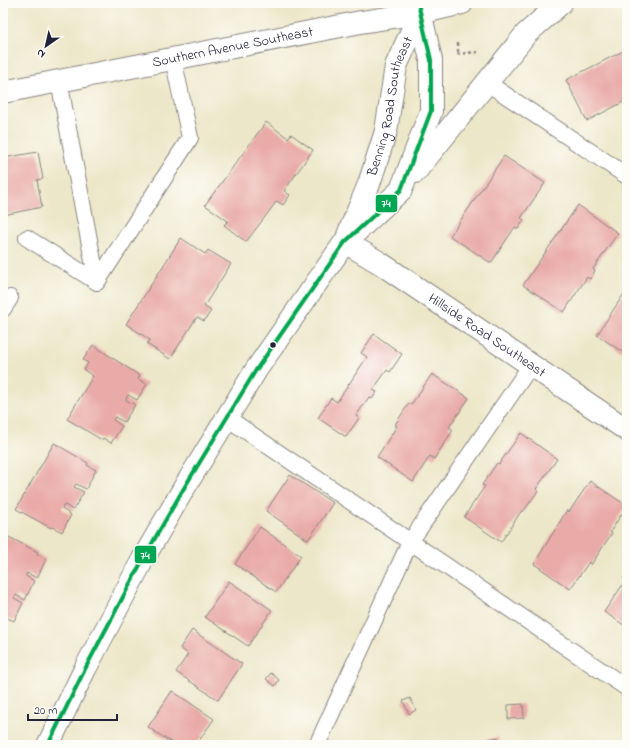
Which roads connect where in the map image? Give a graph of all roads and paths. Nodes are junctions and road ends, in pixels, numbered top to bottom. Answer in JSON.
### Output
{"nodes":[{"id":1,"x":462,"y":3,"type":"edge"},
{"id":2,"x":561,"y":3,"type":"edge"},
{"id":3,"x":419,"y":8,"type":"edge"},
{"id":4,"x":458,"y":44,"type":"dead end"},
{"id":5,"x":458,"y":53,"type":"dead end"},
{"id":6,"x":173,"y":58,"type":"junction"},
{"id":7,"x":59,"y":80,"type":"junction"},
{"id":8,"x":486,"y":82,"type":"junction"},
{"id":9,"x":3,"y":92,"type":"edge"},
{"id":10,"x":627,"y":176,"type":"edge"},
{"id":11,"x":401,"y":190,"type":"junction"},
{"id":12,"x":28,"y":238,"type":"dead end"},
{"id":13,"x":345,"y":242,"type":"junction"},
{"id":14,"x":97,"y":282,"type":"junction"},
{"id":15,"x":531,"y":365,"type":"junction"},
{"id":16,"x":227,"y":418,"type":"junction"},
{"id":17,"x":627,"y":430,"type":"edge"},
{"id":18,"x":410,"y":542,"type":"junction"},
{"id":19,"x":627,"y":688,"type":"edge"},
{"id":20,"x":48,"y":745,"type":"edge"},
{"id":21,"x":317,"y":745,"type":"edge"}],
"edges":[{"from":1,"to":3,"type":"main road","name":"Southern Avenue Southeast"},
{"from":2,"to":8,"type":"main road"},
{"from":3,"to":6,"type":"main road","name":"Southern Avenue Southeast"},
{"from":3,"to":11,"type":"main road","name":"Benning Road Southeast"},
{"from":3,"to":13,"type":"main road","name":"Benning Road Southeast"},
{"from":4,"to":5,"type":"path"},
{"from":6,"to":7,"type":"main road","name":"Southern Avenue Southeast"},
{"from":6,"to":14,"type":"lane"},
{"from":7,"to":9,"type":"main road","name":"Southern Avenue Southeast"},
{"from":7,"to":14,"type":"lane"},
{"from":8,"to":10,"type":"lane"},
{"from":8,"to":11,"type":"main road"},
{"from":11,"to":13,"type":"main road","name":"Benning Road Southeast"},
{"from":12,"to":14,"type":"lane"},
{"from":13,"to":15,"type":"main road","name":"Hillside Road Southeast"},
{"from":13,"to":16,"type":"main road","name":"Benning Road Southeast"},
{"from":15,"to":17,"type":"main road","name":"Hillside Road Southeast"},
{"from":15,"to":18,"type":"lane"},
{"from":16,"to":18,"type":"lane"},
{"from":16,"to":20,"type":"main road","name":"Benning Road Southeast"},
{"from":18,"to":19,"type":"lane"},
{"from":18,"to":21,"type":"lane"}]}
